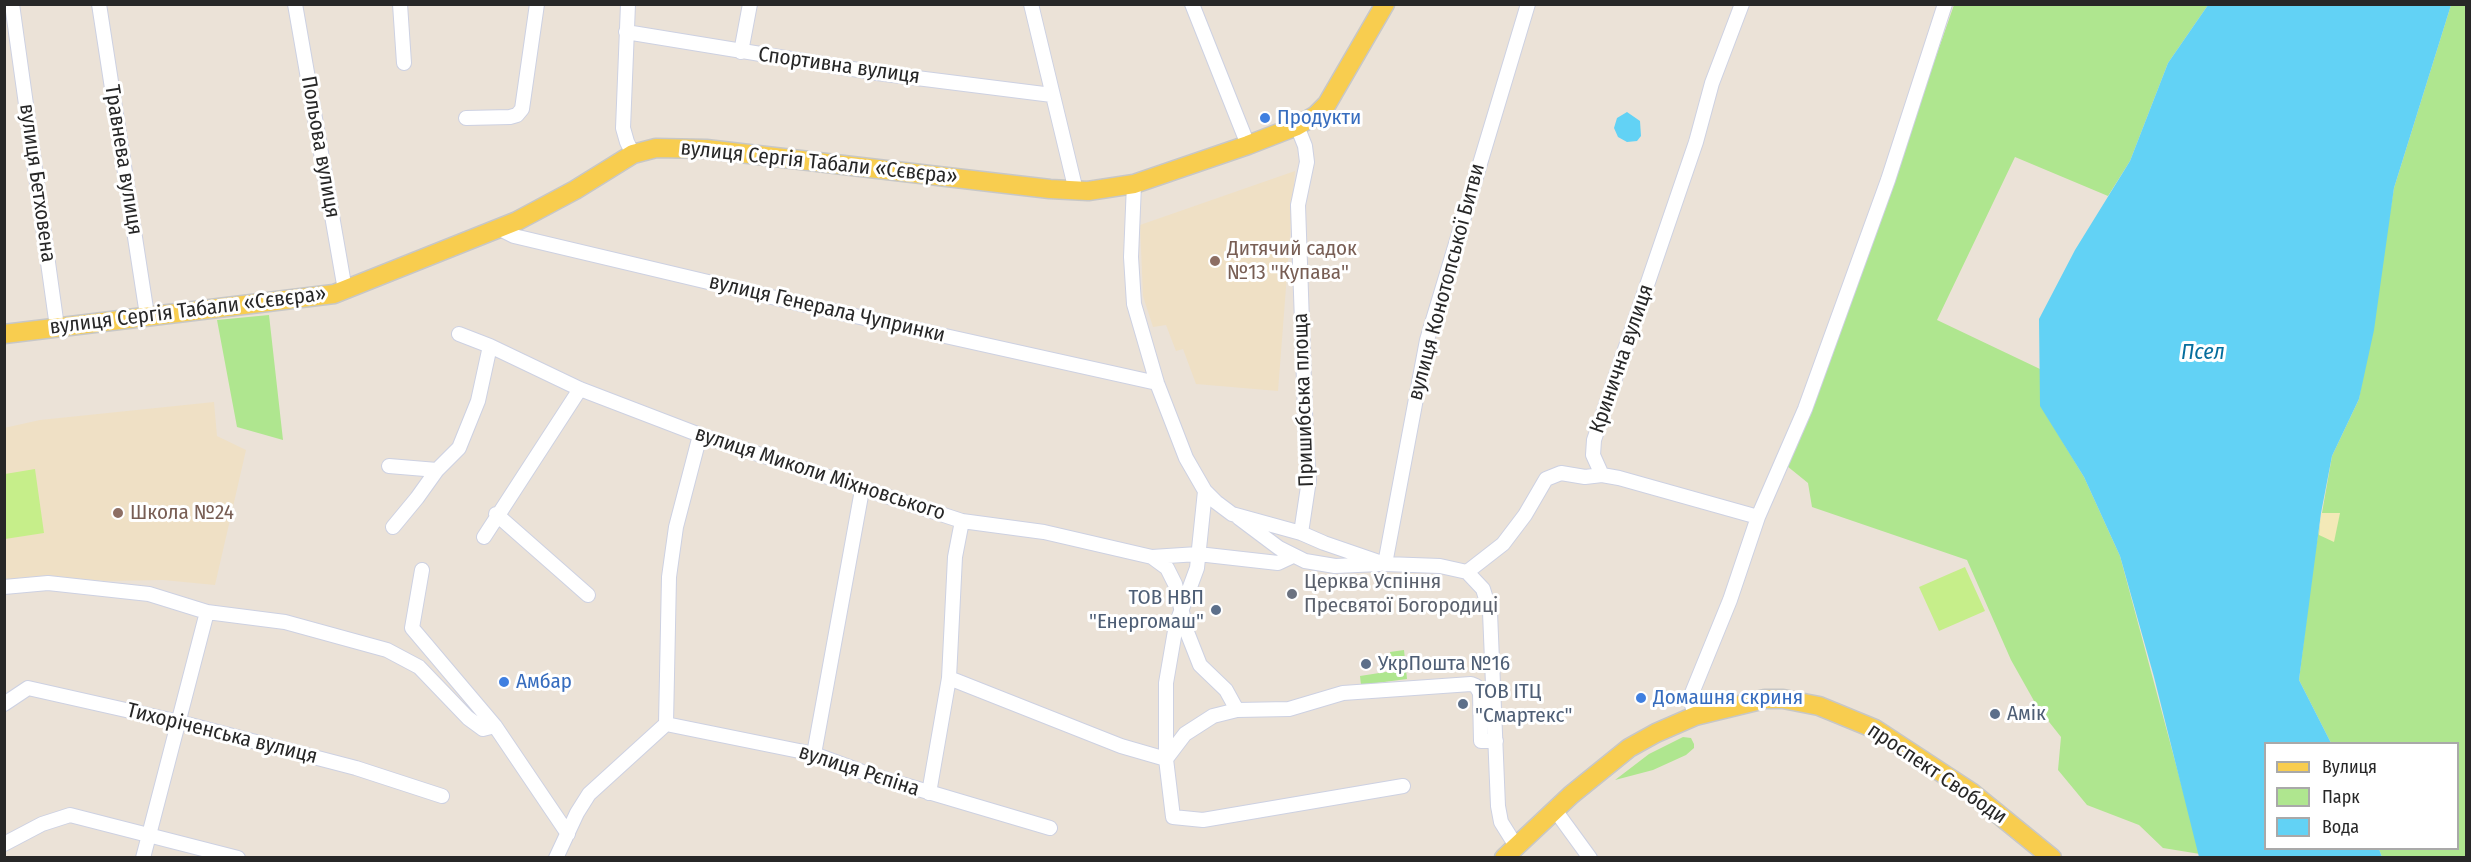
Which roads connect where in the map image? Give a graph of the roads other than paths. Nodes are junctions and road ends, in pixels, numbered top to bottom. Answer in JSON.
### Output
{"nodes":[{"id":1,"x":12,"y":4,"type":"edge"},
{"id":2,"x":99,"y":4,"type":"edge"},
{"id":3,"x":295,"y":4,"type":"edge"},
{"id":4,"x":400,"y":4,"type":"edge"},
{"id":5,"x":537,"y":4,"type":"edge"},
{"id":6,"x":628,"y":4,"type":"edge"},
{"id":7,"x":750,"y":4,"type":"edge"},
{"id":8,"x":1031,"y":4,"type":"edge"},
{"id":9,"x":1192,"y":4,"type":"edge"},
{"id":10,"x":1385,"y":4,"type":"edge"},
{"id":11,"x":1528,"y":4,"type":"edge"},
{"id":12,"x":1742,"y":4,"type":"edge"},
{"id":13,"x":1945,"y":4,"type":"edge"},
{"id":14,"x":626,"y":32,"type":"junction"},
{"id":15,"x":741,"y":52,"type":"junction"},
{"id":16,"x":404,"y":63,"type":"dead end"},
{"id":17,"x":1052,"y":95,"type":"junction"},
{"id":18,"x":466,"y":118,"type":"dead end"},
{"id":19,"x":1297,"y":126,"type":"junction"},
{"id":20,"x":1248,"y":145,"type":"junction"},
{"id":21,"x":633,"y":154,"type":"junction"},
{"id":22,"x":1134,"y":184,"type":"junction"},
{"id":23,"x":1076,"y":191,"type":"junction"},
{"id":24,"x":498,"y":228,"type":"junction"},
{"id":25,"x":345,"y":290,"type":"junction"},
{"id":26,"x":147,"y":315,"type":"junction"},
{"id":27,"x":57,"y":327,"type":"junction"},
{"id":28,"x":4,"y":334,"type":"edge"},
{"id":29,"x":459,"y":334,"type":"dead end"},
{"id":30,"x":490,"y":346,"type":"junction"},
{"id":31,"x":1157,"y":383,"type":"junction"},
{"id":32,"x":580,"y":389,"type":"junction"},
{"id":33,"x":700,"y":435,"type":"junction"},
{"id":34,"x":389,"y":466,"type":"dead end"},
{"id":35,"x":437,"y":470,"type":"junction"},
{"id":36,"x":1602,"y":475,"type":"junction"},
{"id":37,"x":862,"y":490,"type":"junction"},
{"id":38,"x":1205,"y":491,"type":"junction"},
{"id":39,"x":496,"y":514,"type":"junction"},
{"id":40,"x":1232,"y":514,"type":"junction"},
{"id":41,"x":1758,"y":517,"type":"junction"},
{"id":42,"x":962,"y":521,"type":"junction"},
{"id":43,"x":393,"y":527,"type":"dead end"},
{"id":44,"x":1301,"y":533,"type":"junction"},
{"id":45,"x":484,"y":537,"type":"dead end"},
{"id":46,"x":1198,"y":555,"type":"junction"},
{"id":47,"x":1293,"y":556,"type":"junction"},
{"id":48,"x":1152,"y":557,"type":"junction"},
{"id":49,"x":1384,"y":564,"type":"junction"},
{"id":50,"x":422,"y":570,"type":"dead end"},
{"id":51,"x":1467,"y":572,"type":"junction"},
{"id":52,"x":4,"y":587,"type":"edge"},
{"id":53,"x":588,"y":595,"type":"dead end"},
{"id":54,"x":1182,"y":607,"type":"junction"},
{"id":55,"x":207,"y":612,"type":"junction"},
{"id":56,"x":949,"y":678,"type":"junction"},
{"id":57,"x":4,"y":704,"type":"edge"},
{"id":58,"x":1237,"y":710,"type":"junction"},
{"id":59,"x":1695,"y":716,"type":"junction"},
{"id":60,"x":178,"y":722,"type":"junction"},
{"id":61,"x":666,"y":724,"type":"junction"},
{"id":62,"x":495,"y":726,"type":"junction"},
{"id":63,"x":1496,"y":741,"type":"junction"},
{"id":64,"x":814,"y":754,"type":"junction"},
{"id":65,"x":1166,"y":759,"type":"junction"},
{"id":66,"x":1404,"y":786,"type":"dead end"},
{"id":67,"x":929,"y":793,"type":"junction"},
{"id":68,"x":442,"y":796,"type":"dead end"},
{"id":69,"x":1555,"y":810,"type":"junction"},
{"id":70,"x":1050,"y":828,"type":"dead end"},
{"id":71,"x":568,"y":834,"type":"junction"},
{"id":72,"x":149,"y":835,"type":"junction"},
{"id":73,"x":4,"y":844,"type":"edge"},
{"id":74,"x":1510,"y":852,"type":"edge"},
{"id":75,"x":142,"y":858,"type":"edge"},
{"id":76,"x":238,"y":858,"type":"edge"},
{"id":77,"x":556,"y":858,"type":"edge"},
{"id":78,"x":1590,"y":858,"type":"edge"},
{"id":79,"x":2052,"y":858,"type":"edge"}],
"edges":[{"from":1,"to":27,"type":"street","name":"вулиця Бетховена"},
{"from":2,"to":26,"type":"street","name":"Травнева вулиця"},
{"from":3,"to":25,"type":"street","name":"Польова вулиця"},
{"from":4,"to":16,"type":"street"},
{"from":5,"to":18,"type":"street"},
{"from":6,"to":14,"type":"street"},
{"from":7,"to":15,"type":"street"},
{"from":8,"to":17,"type":"street"},
{"from":9,"to":20,"type":"street"},
{"from":10,"to":19,"type":"main road","name":"вулиця Сергія Табали «Сєвєра»"},
{"from":11,"to":49,"type":"street","name":"вулиця Конотопської Битви"},
{"from":12,"to":36,"type":"street","name":"Кринична вулиця"},
{"from":13,"to":41,"type":"street"},
{"from":14,"to":15,"type":"street","name":"Спортивна вулиця"},
{"from":14,"to":21,"type":"street"},
{"from":15,"to":17,"type":"street","name":"Спортивна вулиця"},
{"from":17,"to":23,"type":"street"},
{"from":19,"to":20,"type":"main road","name":"вулиця Сергія Табали «Сєвєра»"},
{"from":19,"to":44,"type":"street","name":"Пришибська площа"},
{"from":20,"to":22,"type":"main road","name":"вулиця Сергія Табали «Сєвєра»"},
{"from":21,"to":23,"type":"main road","name":"вулиця Сергія Табали «Сєвєра»"},
{"from":21,"to":24,"type":"main road","name":"вулиця Сергія Табали «Сєвєра»"},
{"from":22,"to":23,"type":"main road","name":"вулиця Сергія Табали «Сєвєра»"},
{"from":22,"to":31,"type":"street"},
{"from":24,"to":25,"type":"main road","name":"вулиця Сергія Табали «Сєвєра»"},
{"from":24,"to":31,"type":"street","name":"вулиця Генерала Чупринки"},
{"from":25,"to":26,"type":"main road","name":"вулиця Сергія Табали «Сєвєра»"},
{"from":26,"to":27,"type":"main road","name":"вулиця Сергія Табали «Сєвєра»"},
{"from":27,"to":28,"type":"main road","name":"вулиця Сергія Табали «Сєвєра»"},
{"from":29,"to":30,"type":"street","name":"вулиця Миколи Міхновського"},
{"from":30,"to":32,"type":"street","name":"вулиця Миколи Міхновського"},
{"from":30,"to":35,"type":"street"},
{"from":31,"to":38,"type":"street"},
{"from":32,"to":33,"type":"street","name":"вулиця Миколи Міхновського"},
{"from":32,"to":39,"type":"street"},
{"from":33,"to":37,"type":"street","name":"вулиця Миколи Міхновського"},
{"from":33,"to":61,"type":"street"},
{"from":34,"to":35,"type":"street"},
{"from":35,"to":43,"type":"street"},
{"from":36,"to":41,"type":"street"},
{"from":36,"to":51,"type":"street"},
{"from":37,"to":42,"type":"street","name":"вулиця Миколи Міхновського"},
{"from":37,"to":64,"type":"street"},
{"from":38,"to":40,"type":"street"},
{"from":38,"to":46,"type":"street"},
{"from":39,"to":45,"type":"street"},
{"from":39,"to":53,"type":"street"},
{"from":40,"to":44,"type":"street"},
{"from":40,"to":47,"type":"street"},
{"from":41,"to":59,"type":"street"},
{"from":42,"to":48,"type":"street","name":"вулиця Миколи Міхновського"},
{"from":42,"to":56,"type":"street"},
{"from":44,"to":49,"type":"street"},
{"from":46,"to":47,"type":"street","name":"вулиця Миколи Міхновського"},
{"from":46,"to":48,"type":"street","name":"вулиця Миколи Міхновського"},
{"from":46,"to":54,"type":"street"},
{"from":47,"to":49,"type":"street"},
{"from":48,"to":54,"type":"street"},
{"from":49,"to":51,"type":"street"},
{"from":50,"to":62,"type":"street"},
{"from":51,"to":63,"type":"street"},
{"from":52,"to":55,"type":"street"},
{"from":54,"to":58,"type":"street"},
{"from":54,"to":65,"type":"street"},
{"from":55,"to":60,"type":"street"},
{"from":55,"to":62,"type":"street"},
{"from":56,"to":65,"type":"street"},
{"from":56,"to":67,"type":"street"},
{"from":57,"to":60,"type":"street","name":"Тихоріченська вулиця"},
{"from":58,"to":63,"type":"street"},
{"from":58,"to":65,"type":"street"},
{"from":59,"to":69,"type":"main road","name":"проспект Свободи"},
{"from":59,"to":79,"type":"main road","name":"проспект Свободи"},
{"from":60,"to":68,"type":"street","name":"Тихоріченська вулиця"},
{"from":60,"to":72,"type":"street"},
{"from":61,"to":64,"type":"street","name":"вулиця Рєпіна"},
{"from":61,"to":71,"type":"street"},
{"from":62,"to":71,"type":"street"},
{"from":63,"to":74,"type":"street"},
{"from":64,"to":67,"type":"street","name":"вулиця Рєпіна"},
{"from":65,"to":66,"type":"street"},
{"from":67,"to":70,"type":"street","name":"вулиця Рєпіна"},
{"from":69,"to":74,"type":"main road","name":"проспект Свободи"},
{"from":69,"to":78,"type":"street"},
{"from":71,"to":77,"type":"street"},
{"from":72,"to":73,"type":"street"},
{"from":72,"to":75,"type":"street"},
{"from":72,"to":76,"type":"street"}]}
